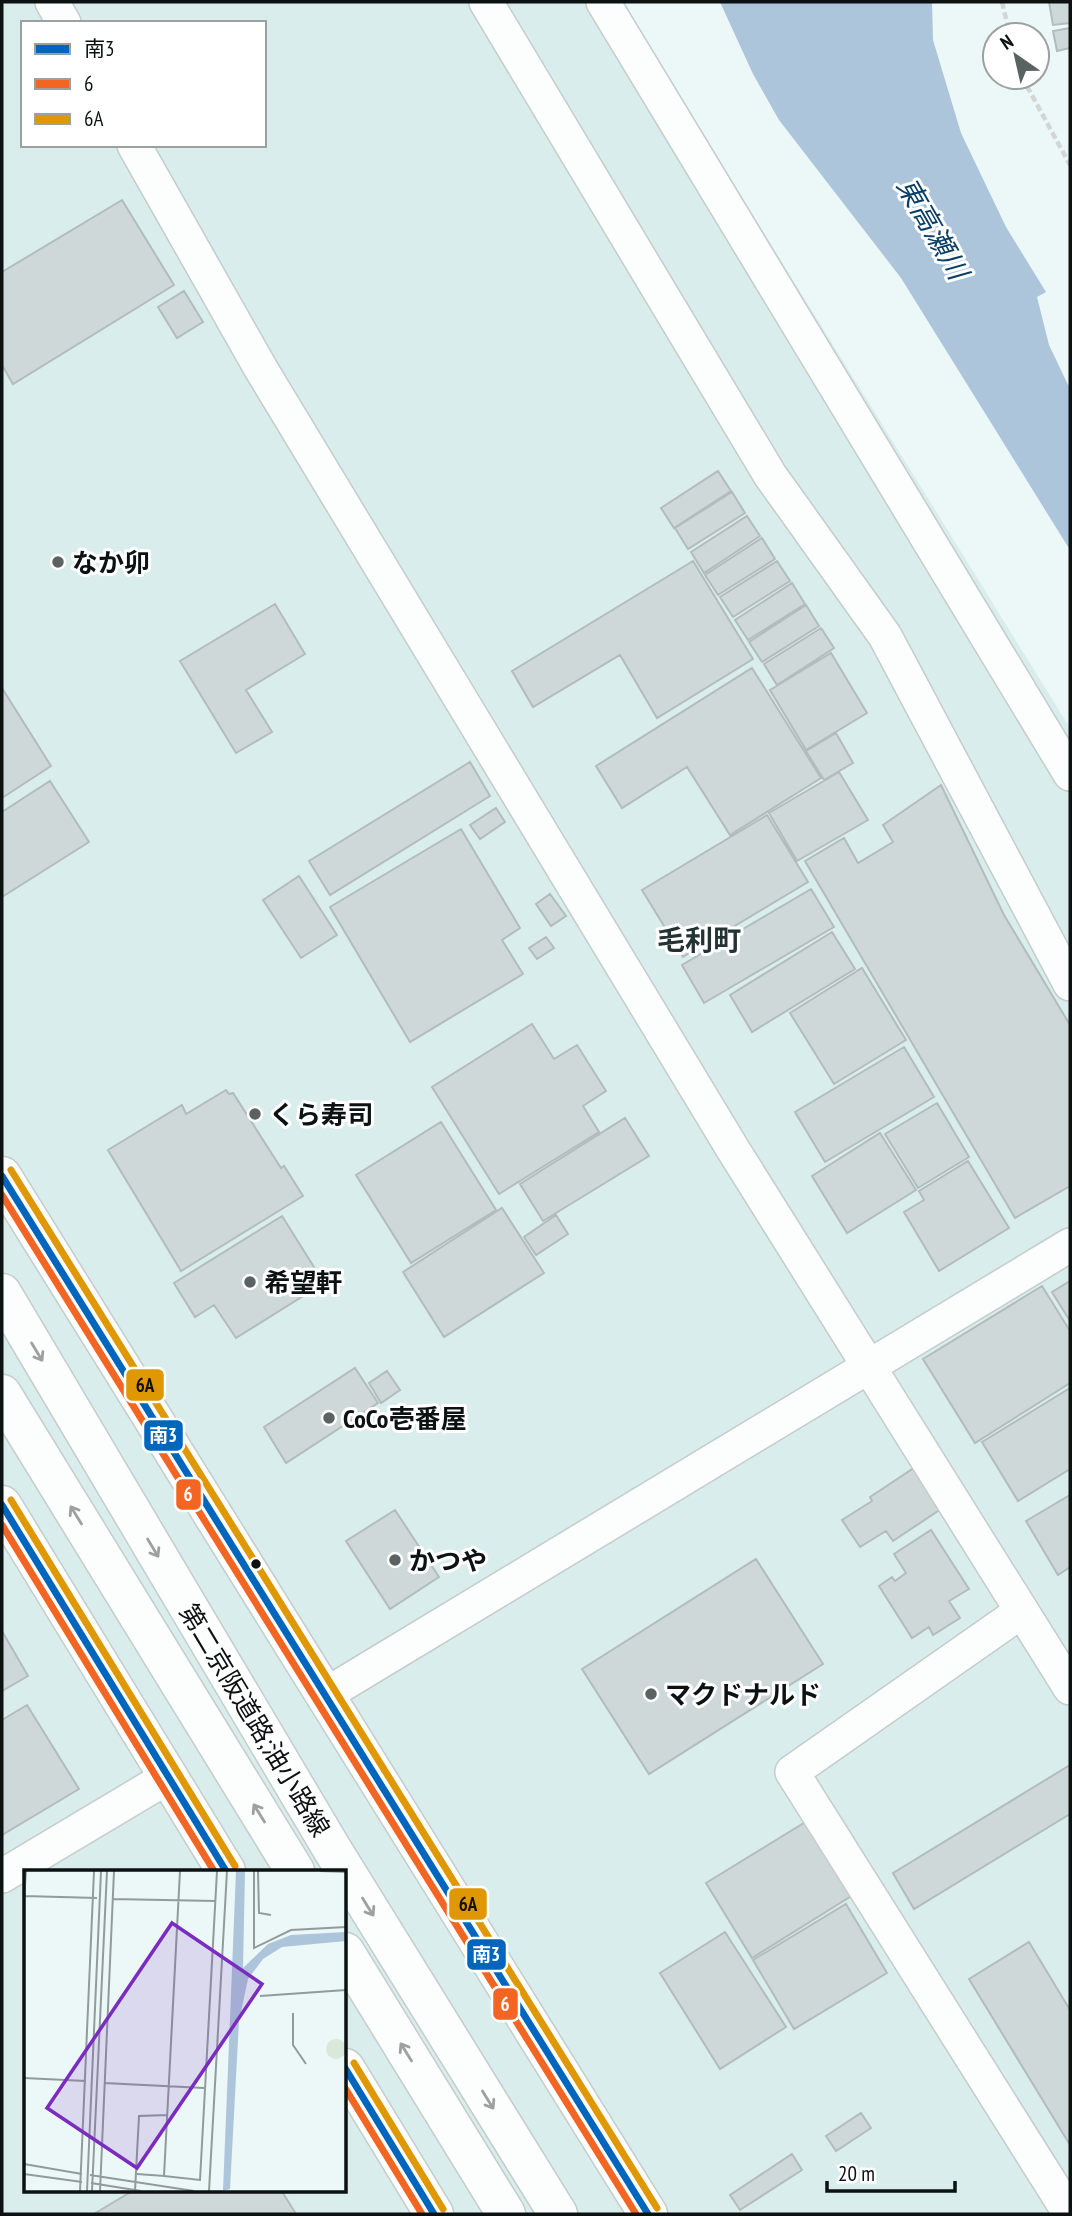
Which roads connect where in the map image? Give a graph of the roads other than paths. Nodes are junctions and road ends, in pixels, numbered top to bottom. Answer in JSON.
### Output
{"nodes":[{"id":1,"x":52,"y":2,"type":"edge"},
{"id":2,"x":486,"y":2,"type":"edge"},
{"id":3,"x":603,"y":2,"type":"edge"},
{"id":4,"x":63,"y":21,"type":"edge"},
{"id":5,"x":135,"y":147,"type":"edge"},
{"id":6,"x":1070,"y":774,"type":"edge"},
{"id":7,"x":1070,"y":984,"type":"edge"},
{"id":8,"x":2,"y":1176,"type":"edge"},
{"id":9,"x":1070,"y":1245,"type":"edge"},
{"id":10,"x":2,"y":1293,"type":"edge"},
{"id":11,"x":869,"y":1367,"type":"junction"},
{"id":12,"x":2,"y":1394,"type":"edge"},
{"id":13,"x":2,"y":1505,"type":"edge"},
{"id":14,"x":1022,"y":1612,"type":"junction"},
{"id":15,"x":1070,"y":1688,"type":"edge"},
{"id":16,"x":326,"y":1695,"type":"junction"},
{"id":17,"x":168,"y":1777,"type":"junction"},
{"id":18,"x":225,"y":1870,"type":"edge"},
{"id":19,"x":294,"y":1870,"type":"edge"},
{"id":20,"x":345,"y":1870,"type":"edge"},
{"id":21,"x":346,"y":1872,"type":"edge"},
{"id":22,"x":2,"y":1876,"type":"edge"},
{"id":23,"x":346,"y":1954,"type":"edge"},
{"id":24,"x":346,"y":2070,"type":"edge"},
{"id":25,"x":434,"y":2214,"type":"edge"},
{"id":26,"x":506,"y":2214,"type":"edge"},
{"id":27,"x":558,"y":2214,"type":"edge"},
{"id":28,"x":649,"y":2214,"type":"edge"},
{"id":29,"x":1070,"y":2214,"type":"edge"}],
"edges":[{"from":1,"to":4,"type":"street"},
{"from":2,"to":7,"type":"street"},
{"from":3,"to":6,"type":"street"},
{"from":5,"to":11,"type":"street"},
{"from":8,"to":16,"type":"main road"},
{"from":9,"to":11,"type":"street"},
{"from":10,"to":20,"type":"main road","name":"第二京阪道路;油小路線","one_way":true},
{"from":11,"to":14,"type":"street"},
{"from":11,"to":16,"type":"street"},
{"from":19,"to":12,"type":"main road","name":"第二京阪道路;油小路線","one_way":true},
{"from":13,"to":17,"type":"main road"},
{"from":14,"to":15,"type":"street"},
{"from":14,"to":29,"type":"street"},
{"from":16,"to":28,"type":"main road"},
{"from":17,"to":18,"type":"main road"},
{"from":17,"to":22,"type":"street"},
{"from":21,"to":27,"type":"main road","name":"第二京阪道路;油小路線","one_way":true},
{"from":26,"to":23,"type":"main road","one_way":true},
{"from":24,"to":25,"type":"main road"}]}
